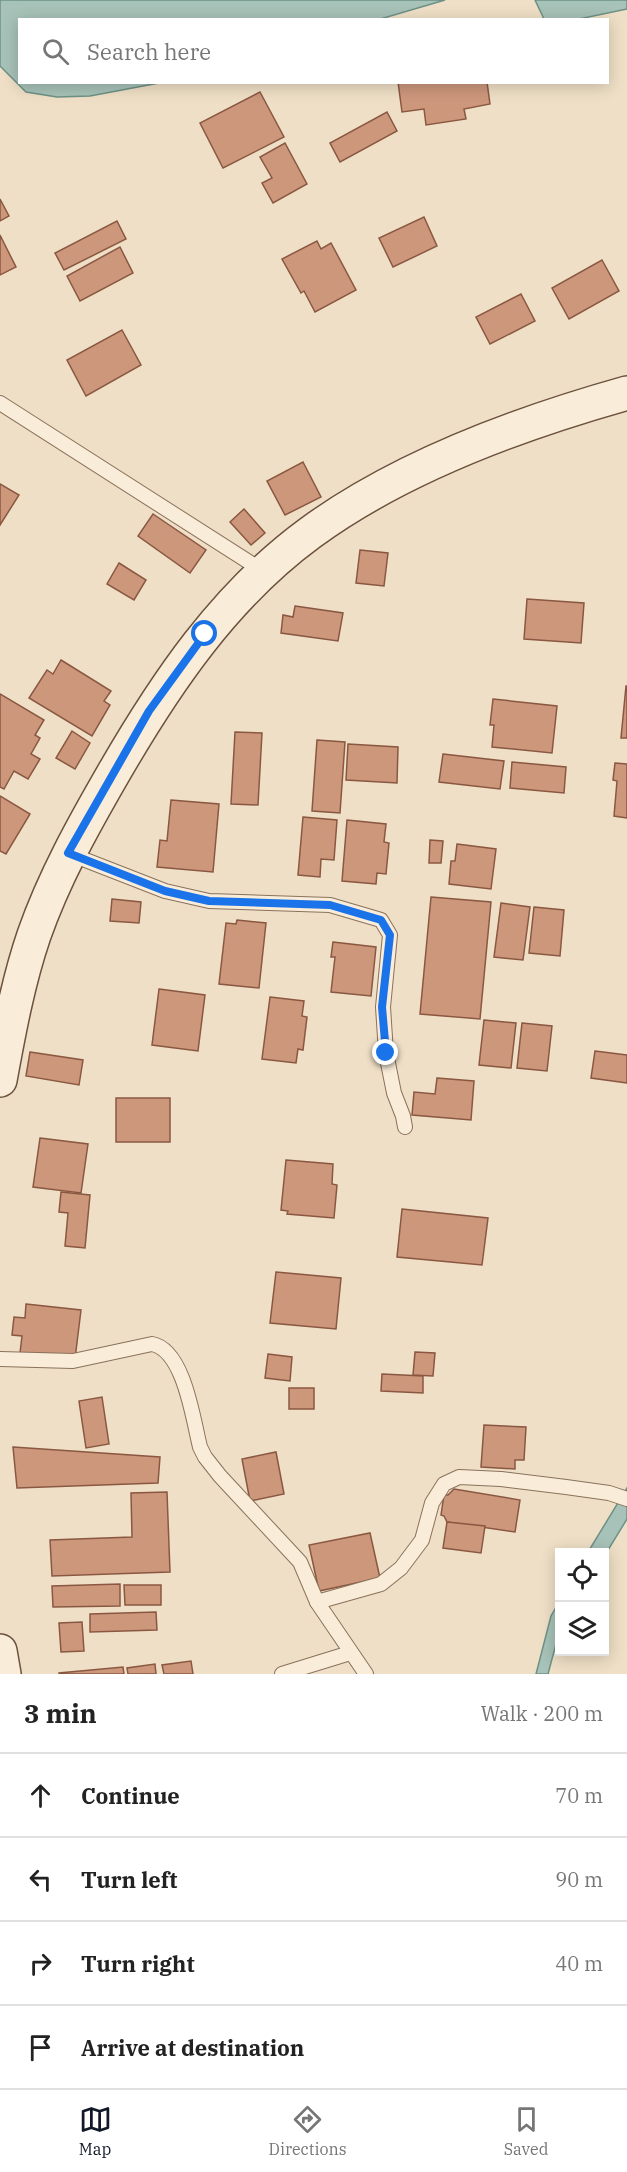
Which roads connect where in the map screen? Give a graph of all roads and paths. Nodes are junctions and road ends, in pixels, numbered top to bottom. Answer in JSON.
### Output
{"nodes":[{"id":1,"x":627,"y":393,"type":"edge"},
{"id":2,"x":0,"y":403,"type":"edge"},
{"id":3,"x":263,"y":571,"type":"junction"},
{"id":4,"x":68,"y":853,"type":"junction"},
{"id":5,"x":0,"y":1080,"type":"edge"},
{"id":6,"x":405,"y":1127,"type":"dead end"},
{"id":7,"x":0,"y":1359,"type":"edge"},
{"id":8,"x":627,"y":1499,"type":"edge"},
{"id":9,"x":317,"y":1602,"type":"junction"},
{"id":10,"x":0,"y":1651,"type":"edge"},
{"id":11,"x":350,"y":1653,"type":"junction"},
{"id":12,"x":4,"y":1674,"type":"edge"},
{"id":13,"x":282,"y":1674,"type":"edge"},
{"id":14,"x":366,"y":1674,"type":"edge"}],
"edges":[{"from":1,"to":3,"type":"street"},
{"from":2,"to":3,"type":"lane"},
{"from":3,"to":4,"type":"street"},
{"from":4,"to":5,"type":"street"},
{"from":4,"to":6,"type":"lane"},
{"from":7,"to":9,"type":"lane"},
{"from":8,"to":9,"type":"lane"},
{"from":9,"to":11,"type":"lane"},
{"from":10,"to":12,"type":"street"},
{"from":11,"to":13,"type":"lane"},
{"from":11,"to":14,"type":"lane"}]}
